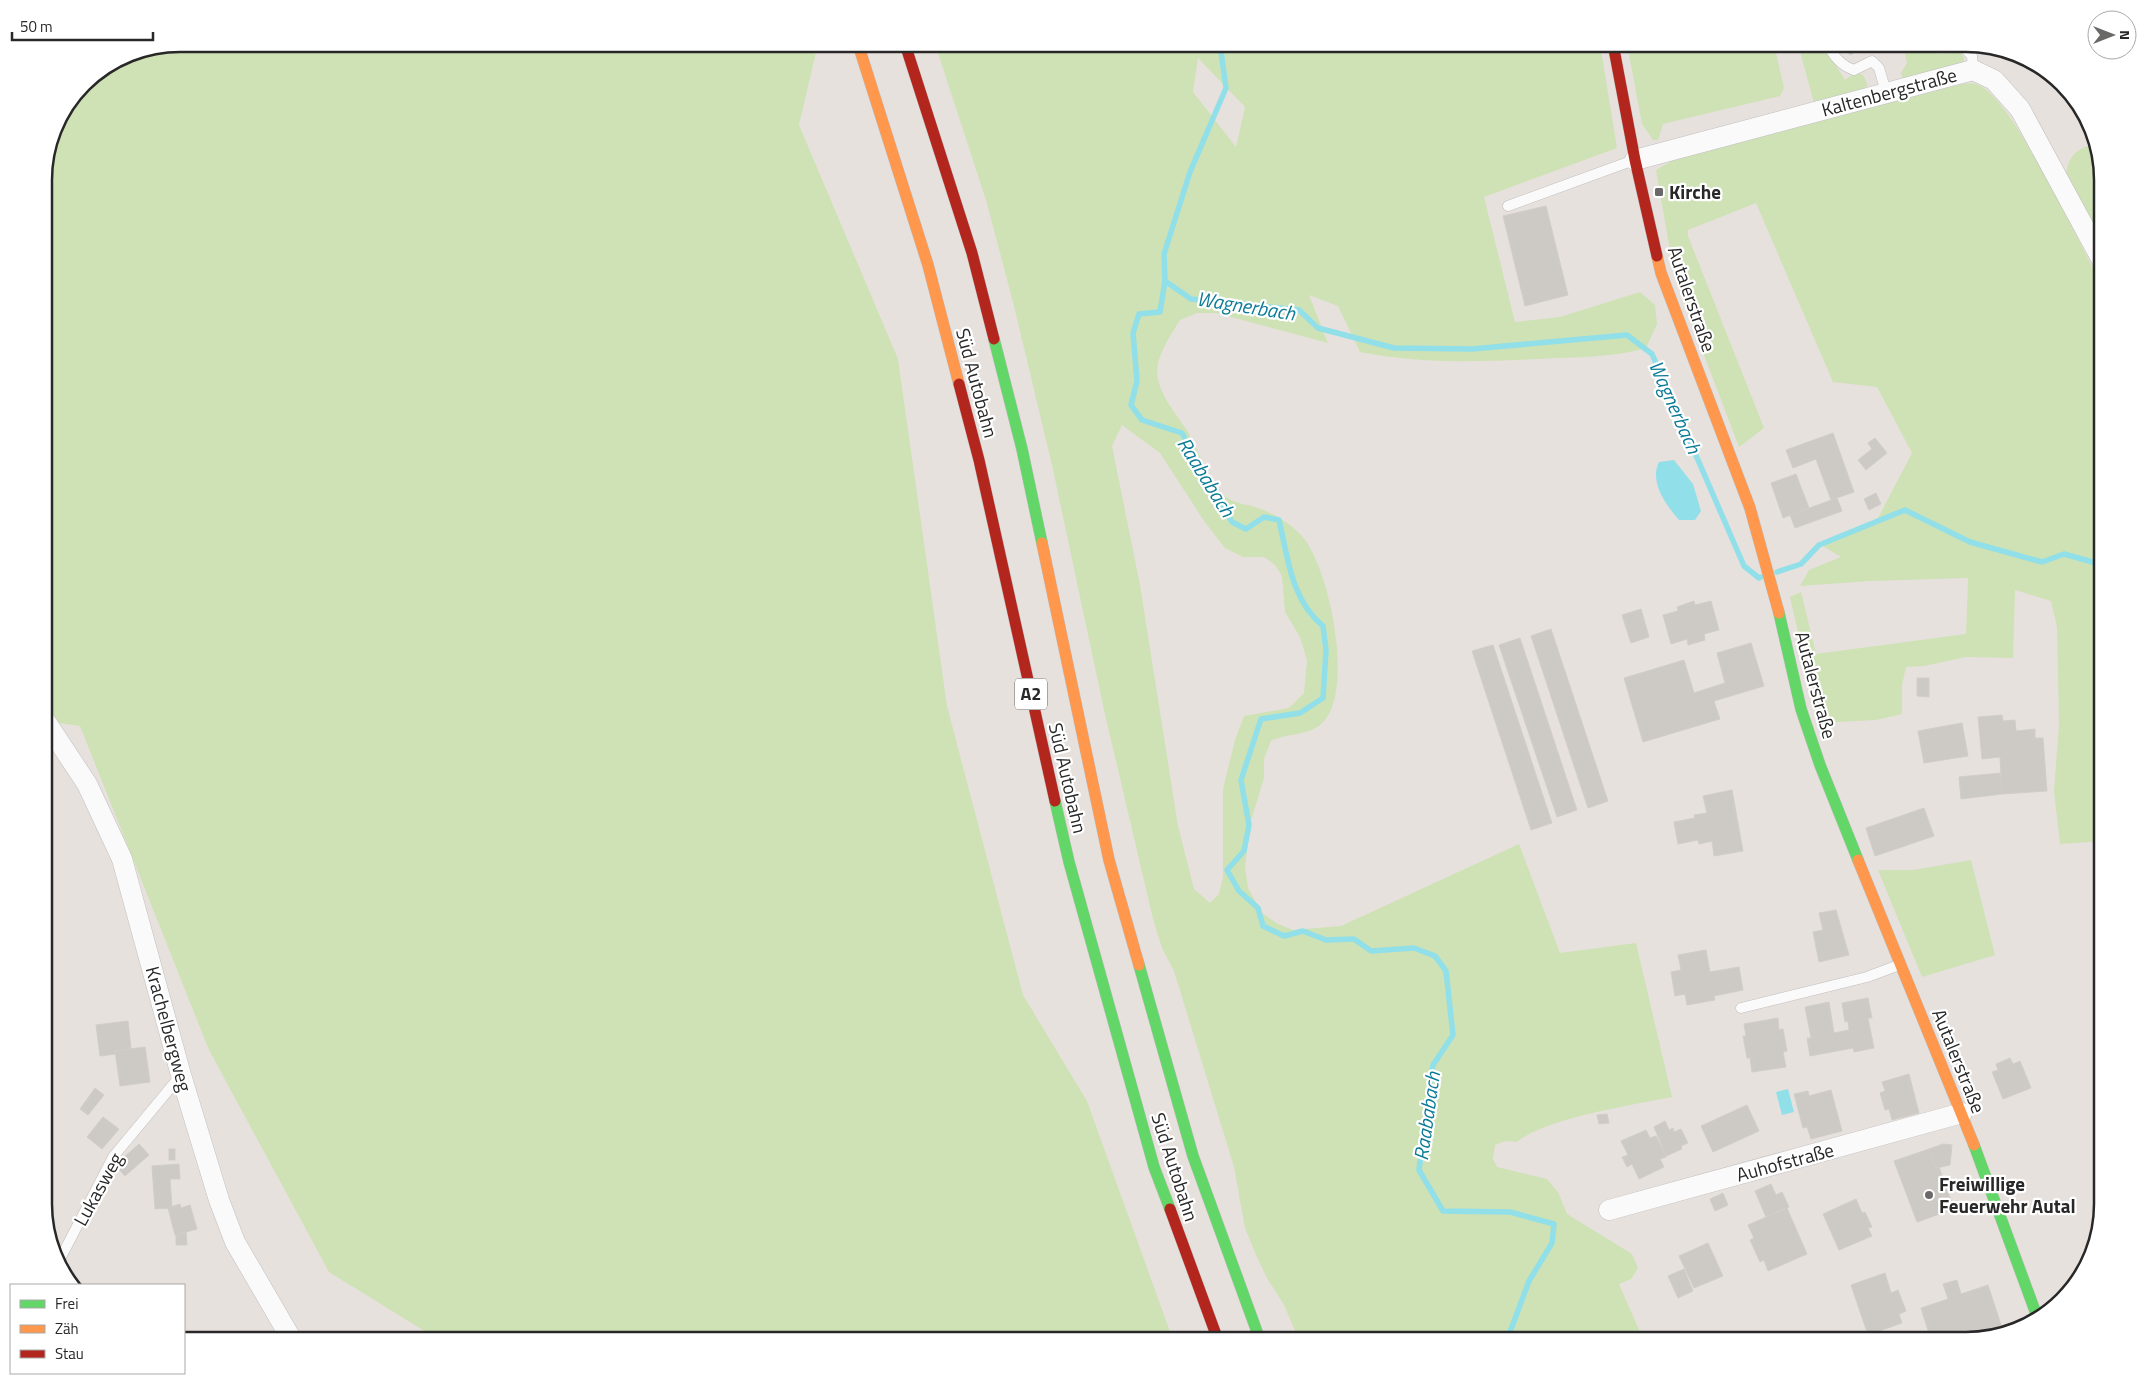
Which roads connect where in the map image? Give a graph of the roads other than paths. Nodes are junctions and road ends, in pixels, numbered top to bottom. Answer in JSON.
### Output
{"nodes":[{"id":1,"x":861,"y":52,"type":"edge"},
{"id":2,"x":908,"y":52,"type":"edge"},
{"id":3,"x":1615,"y":52,"type":"edge"},
{"id":4,"x":1832,"y":52,"type":"edge"},
{"id":5,"x":1969,"y":52,"type":"edge"},
{"id":6,"x":1973,"y":70,"type":"junction"},
{"id":7,"x":1886,"y":92,"type":"junction"},
{"id":8,"x":1635,"y":160,"type":"junction"},
{"id":9,"x":1508,"y":206,"type":"dead end"},
{"id":10,"x":2094,"y":245,"type":"edge"},
{"id":11,"x":53,"y":733,"type":"edge"},
{"id":12,"x":1902,"y":964,"type":"junction"},
{"id":13,"x":1741,"y":1008,"type":"dead end"},
{"id":14,"x":181,"y":1075,"type":"junction"},
{"id":15,"x":1962,"y":1114,"type":"junction"},
{"id":16,"x":1609,"y":1210,"type":"dead end"},
{"id":17,"x":63,"y":1254,"type":"edge"},
{"id":18,"x":2035,"y":1312,"type":"edge"},
{"id":19,"x":287,"y":1332,"type":"edge"},
{"id":20,"x":1215,"y":1332,"type":"edge"},
{"id":21,"x":1257,"y":1332,"type":"edge"}],
"edges":[{"from":1,"to":20,"type":"main road","name":"Süd Autobahn","number":"A2"},
{"from":2,"to":21,"type":"main road","name":"Süd Autobahn","number":"A2"},
{"from":3,"to":8,"type":"main road","name":"Autalerstraße"},
{"from":4,"to":7,"type":"lane"},
{"from":5,"to":6,"type":"lane"},
{"from":6,"to":7,"type":"street","name":"Kaltenbergstraße"},
{"from":6,"to":10,"type":"street","name":"Kaltenbergstraße"},
{"from":7,"to":8,"type":"street","name":"Kaltenbergstraße"},
{"from":8,"to":9,"type":"lane"},
{"from":8,"to":12,"type":"main road","name":"Autalerstraße"},
{"from":11,"to":14,"type":"street","name":"Krachelbergweg"},
{"from":12,"to":13,"type":"lane"},
{"from":12,"to":15,"type":"main road","name":"Autalerstraße"},
{"from":14,"to":17,"type":"lane","name":"Lukasweg"},
{"from":14,"to":19,"type":"street","name":"Krachelbergweg"},
{"from":15,"to":16,"type":"street","name":"Auhofstraße"},
{"from":15,"to":18,"type":"main road","name":"Autalerstraße"}]}
